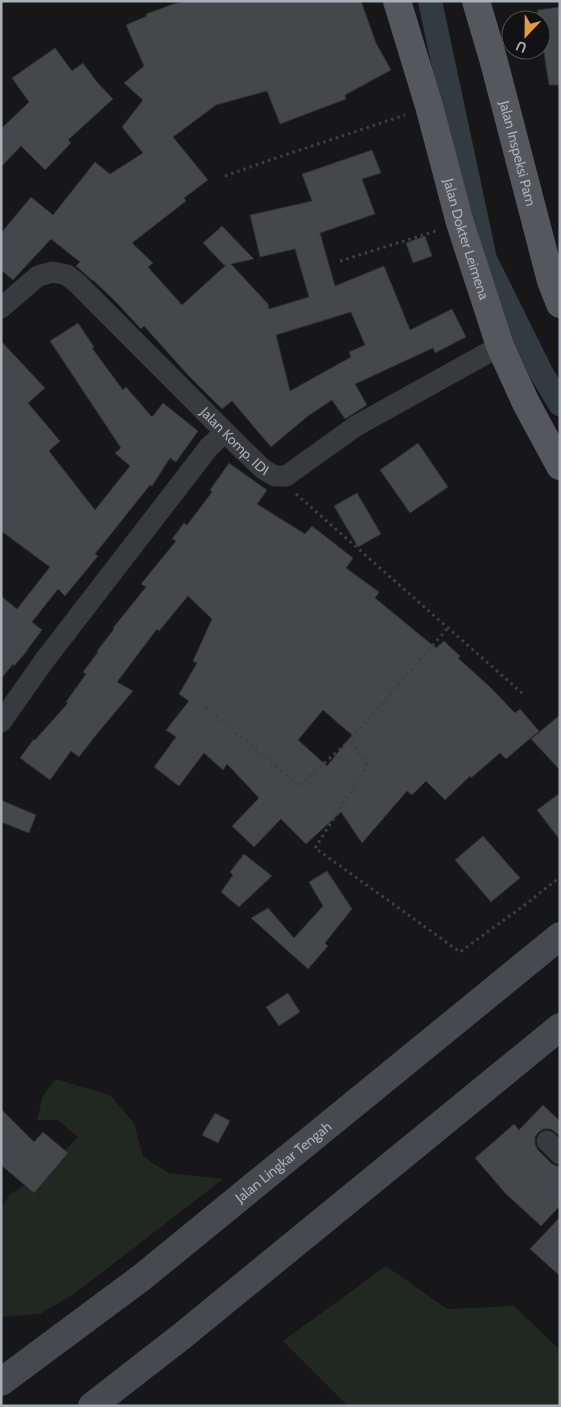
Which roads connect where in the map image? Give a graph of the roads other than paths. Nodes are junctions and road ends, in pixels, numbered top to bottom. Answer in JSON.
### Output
{"nodes":[{"id":1,"x":397,"y":1,"type":"edge"},
{"id":2,"x":476,"y":1,"type":"edge"},
{"id":3,"x":560,"y":304,"type":"edge"},
{"id":4,"x":1,"y":308,"type":"edge"},
{"id":5,"x":500,"y":346,"type":"junction"},
{"id":6,"x":225,"y":432,"type":"junction"},
{"id":7,"x":560,"y":466,"type":"edge"},
{"id":8,"x":1,"y":722,"type":"edge"},
{"id":9,"x":560,"y":936,"type":"edge"},
{"id":10,"x":560,"y":1027,"type":"edge"},
{"id":11,"x":1,"y":1382,"type":"edge"},
{"id":12,"x":92,"y":1406,"type":"edge"}],
"edges":[{"from":1,"to":5,"type":"main road","name":"Jalan Dokter Leimena"},
{"from":2,"to":3,"type":"main road","name":"Jalan Inspeksi Pam"},
{"from":4,"to":6,"type":"street","name":"Jalan Komp. IDI"},
{"from":5,"to":6,"type":"street","name":"Jalan Komp. IDI"},
{"from":5,"to":7,"type":"main road","name":"Jalan Dokter Leimena"},
{"from":6,"to":8,"type":"street"},
{"from":9,"to":11,"type":"main road","name":"Jalan Lingkar Tengah"},
{"from":10,"to":12,"type":"main road"}]}
